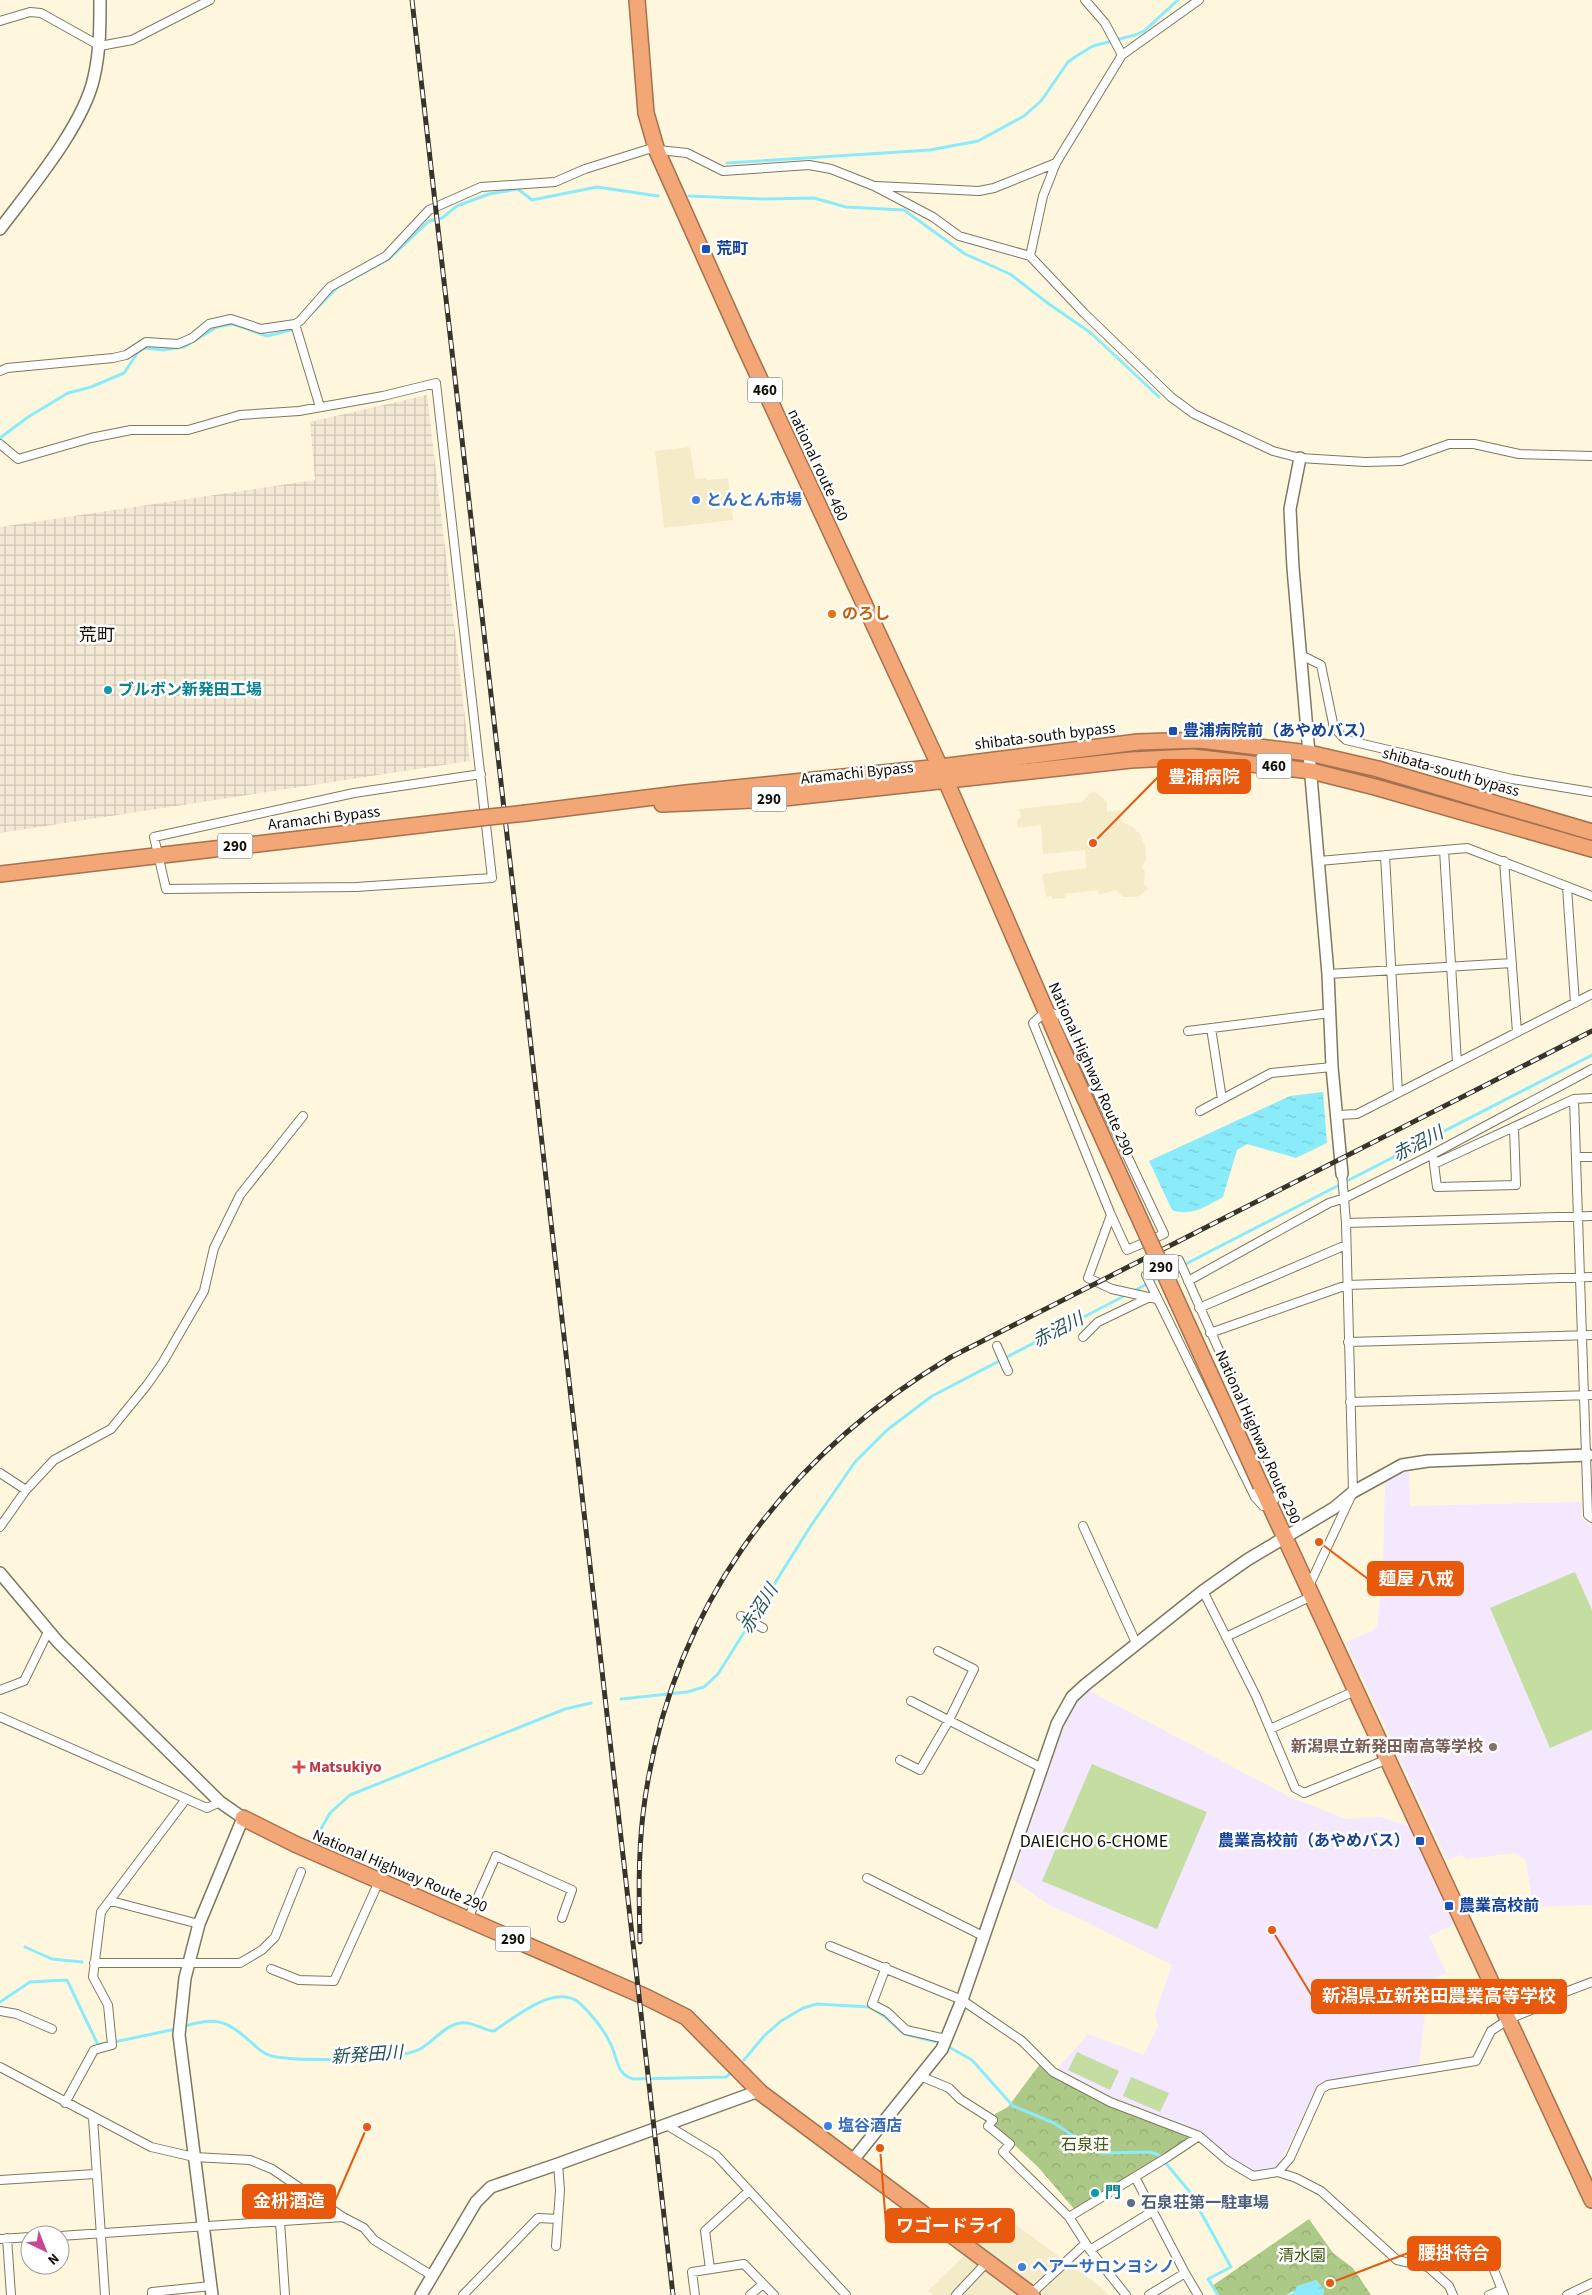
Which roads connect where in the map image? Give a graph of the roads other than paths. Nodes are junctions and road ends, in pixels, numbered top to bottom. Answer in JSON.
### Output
{"nodes":[{"id":1,"x":100,"y":0,"type":"edge"},
{"id":2,"x":210,"y":0,"type":"edge"},
{"id":3,"x":638,"y":0,"type":"edge"},
{"id":4,"x":1085,"y":0,"type":"edge"},
{"id":5,"x":1199,"y":0,"type":"edge"},
{"id":6,"x":0,"y":21,"type":"edge"},
{"id":7,"x":100,"y":46,"type":"junction"},
{"id":8,"x":1122,"y":55,"type":"junction"},
{"id":9,"x":657,"y":151,"type":"junction"},
{"id":10,"x":1056,"y":163,"type":"junction"},
{"id":11,"x":874,"y":186,"type":"junction"},
{"id":12,"x":0,"y":230,"type":"edge"},
{"id":13,"x":1030,"y":256,"type":"junction"},
{"id":14,"x":294,"y":324,"type":"junction"},
{"id":15,"x":0,"y":371,"type":"edge"},
{"id":16,"x":320,"y":406,"type":"junction"},
{"id":17,"x":0,"y":444,"type":"edge"},
{"id":18,"x":1592,"y":456,"type":"edge"},
{"id":19,"x":1300,"y":458,"type":"junction"},
{"id":20,"x":1301,"y":655,"type":"junction"},
{"id":21,"x":1309,"y":753,"type":"junction"},
{"id":22,"x":940,"y":766,"type":"junction"},
{"id":23,"x":1311,"y":771,"type":"junction"},
{"id":24,"x":481,"y":774,"type":"junction"},
{"id":25,"x":946,"y":782,"type":"junction"},
{"id":26,"x":1592,"y":792,"type":"edge"},
{"id":27,"x":592,"y":806,"type":"junction"},
{"id":28,"x":1592,"y":832,"type":"edge"},
{"id":29,"x":1592,"y":849,"type":"edge"},
{"id":30,"x":1444,"y":850,"type":"junction"},
{"id":31,"x":1385,"y":854,"type":"junction"},
{"id":32,"x":157,"y":855,"type":"junction"},
{"id":33,"x":1318,"y":861,"type":"junction"},
{"id":34,"x":1504,"y":861,"type":"junction"},
{"id":35,"x":0,"y":874,"type":"edge"},
{"id":36,"x":1568,"y":887,"type":"junction"},
{"id":37,"x":1592,"y":896,"type":"edge"},
{"id":38,"x":1512,"y":963,"type":"junction"},
{"id":39,"x":1451,"y":966,"type":"junction"},
{"id":40,"x":1391,"y":970,"type":"junction"},
{"id":41,"x":1328,"y":974,"type":"junction"},
{"id":42,"x":1592,"y":994,"type":"edge"},
{"id":43,"x":1575,"y":1003,"type":"junction"},
{"id":44,"x":1045,"y":1012,"type":"junction"},
{"id":45,"x":1330,"y":1013,"type":"junction"},
{"id":46,"x":1211,"y":1028,"type":"junction"},
{"id":47,"x":1188,"y":1031,"type":"dead end"},
{"id":48,"x":1517,"y":1032,"type":"junction"},
{"id":49,"x":1457,"y":1063,"type":"junction"},
{"id":50,"x":1332,"y":1067,"type":"junction"},
{"id":51,"x":1592,"y":1069,"type":"edge"},
{"id":52,"x":1398,"y":1093,"type":"junction"},
{"id":53,"x":1592,"y":1098,"type":"edge"},
{"id":54,"x":1222,"y":1099,"type":"junction"},
{"id":55,"x":1574,"y":1099,"type":"junction"},
{"id":56,"x":1200,"y":1111,"type":"dead end"},
{"id":57,"x":1338,"y":1114,"type":"junction"},
{"id":58,"x":303,"y":1116,"type":"dead end"},
{"id":59,"x":1514,"y":1127,"type":"junction"},
{"id":60,"x":1433,"y":1154,"type":"junction"},
{"id":61,"x":1592,"y":1157,"type":"edge"},
{"id":62,"x":1576,"y":1158,"type":"junction"},
{"id":63,"x":1434,"y":1164,"type":"junction"},
{"id":64,"x":1342,"y":1174,"type":"joint"},
{"id":65,"x":1345,"y":1198,"type":"junction"},
{"id":66,"x":1111,"y":1215,"type":"junction"},
{"id":67,"x":1579,"y":1216,"type":"junction"},
{"id":68,"x":1592,"y":1216,"type":"edge"},
{"id":69,"x":1346,"y":1223,"type":"junction"},
{"id":70,"x":1346,"y":1245,"type":"junction"},
{"id":71,"x":1581,"y":1278,"type":"junction"},
{"id":72,"x":1592,"y":1278,"type":"edge"},
{"id":73,"x":1188,"y":1281,"type":"junction"},
{"id":74,"x":1346,"y":1285,"type":"junction"},
{"id":75,"x":1154,"y":1298,"type":"junction"},
{"id":76,"x":1199,"y":1308,"type":"junction"},
{"id":77,"x":1210,"y":1333,"type":"junction"},
{"id":78,"x":1583,"y":1335,"type":"junction"},
{"id":79,"x":1592,"y":1335,"type":"edge"},
{"id":80,"x":1083,"y":1337,"type":"dead end"},
{"id":81,"x":1348,"y":1342,"type":"junction"},
{"id":82,"x":997,"y":1346,"type":"dead end"},
{"id":83,"x":1008,"y":1370,"type":"dead end"},
{"id":84,"x":1589,"y":1395,"type":"edge"},
{"id":85,"x":1350,"y":1402,"type":"junction"},
{"id":86,"x":1590,"y":1455,"type":"edge"},
{"id":87,"x":0,"y":1473,"type":"edge"},
{"id":88,"x":26,"y":1490,"type":"junction"},
{"id":89,"x":1353,"y":1492,"type":"junction"},
{"id":90,"x":1270,"y":1505,"type":"junction"},
{"id":91,"x":1592,"y":1518,"type":"edge"},
{"id":92,"x":1083,"y":1526,"type":"dead end"},
{"id":93,"x":0,"y":1527,"type":"edge"},
{"id":94,"x":1284,"y":1536,"type":"junction"},
{"id":95,"x":0,"y":1573,"type":"edge"},
{"id":96,"x":1203,"y":1591,"type":"junction"},
{"id":97,"x":1310,"y":1592,"type":"junction"},
{"id":98,"x":741,"y":1616,"type":"dead end"},
{"id":99,"x":763,"y":1628,"type":"dead end"},
{"id":100,"x":48,"y":1632,"type":"junction"},
{"id":101,"x":1226,"y":1637,"type":"junction"},
{"id":102,"x":1136,"y":1645,"type":"junction"},
{"id":103,"x":938,"y":1651,"type":"dead end"},
{"id":104,"x":0,"y":1690,"type":"edge"},
{"id":105,"x":1355,"y":1691,"type":"junction"},
{"id":106,"x":911,"y":1701,"type":"dead end"},
{"id":107,"x":0,"y":1717,"type":"edge"},
{"id":108,"x":948,"y":1722,"type":"junction"},
{"id":109,"x":1270,"y":1729,"type":"junction"},
{"id":110,"x":1388,"y":1759,"type":"junction"},
{"id":111,"x":900,"y":1760,"type":"dead end"},
{"id":112,"x":1042,"y":1768,"type":"junction"},
{"id":113,"x":186,"y":1799,"type":"junction"},
{"id":114,"x":220,"y":1802,"type":"junction"},
{"id":115,"x":243,"y":1818,"type":"junction"},
{"id":116,"x":301,"y":1872,"type":"dead end"},
{"id":117,"x":867,"y":1878,"type":"dead end"},
{"id":118,"x":380,"y":1879,"type":"junction"},
{"id":119,"x":111,"y":1901,"type":"junction"},
{"id":120,"x":562,"y":1918,"type":"dead end"},
{"id":121,"x":468,"y":1919,"type":"junction"},
{"id":122,"x":199,"y":1924,"type":"junction"},
{"id":123,"x":983,"y":1936,"type":"junction"},
{"id":124,"x":830,"y":1946,"type":"dead end"},
{"id":125,"x":94,"y":1963,"type":"junction"},
{"id":126,"x":188,"y":1964,"type":"junction"},
{"id":127,"x":886,"y":1967,"type":"junction"},
{"id":128,"x":271,"y":1969,"type":"dead end"},
{"id":129,"x":1592,"y":1982,"type":"edge"},
{"id":130,"x":962,"y":2000,"type":"junction"},
{"id":131,"x":0,"y":2011,"type":"edge"},
{"id":132,"x":1509,"y":2019,"type":"junction"},
{"id":133,"x":52,"y":2029,"type":"dead end"},
{"id":134,"x":944,"y":2044,"type":"junction"},
{"id":135,"x":0,"y":2067,"type":"edge"},
{"id":136,"x":920,"y":2076,"type":"junction"},
{"id":137,"x":761,"y":2093,"type":"junction"},
{"id":138,"x":65,"y":2103,"type":"junction"},
{"id":139,"x":93,"y":2118,"type":"junction"},
{"id":140,"x":665,"y":2124,"type":"junction"},
{"id":141,"x":1199,"y":2136,"type":"junction"},
{"id":142,"x":194,"y":2157,"type":"junction"},
{"id":143,"x":852,"y":2160,"type":"junction"},
{"id":144,"x":558,"y":2164,"type":"junction"},
{"id":145,"x":1278,"y":2172,"type":"junction"},
{"id":146,"x":96,"y":2174,"type":"junction"},
{"id":147,"x":1135,"y":2177,"type":"junction"},
{"id":148,"x":0,"y":2180,"type":"edge"},
{"id":149,"x":749,"y":2190,"type":"junction"},
{"id":150,"x":1591,"y":2194,"type":"edge"},
{"id":151,"x":1153,"y":2211,"type":"junction"},
{"id":152,"x":343,"y":2217,"type":"junction"},
{"id":153,"x":1069,"y":2217,"type":"junction"},
{"id":154,"x":558,"y":2219,"type":"junction"},
{"id":155,"x":280,"y":2221,"type":"junction"},
{"id":156,"x":203,"y":2226,"type":"junction"},
{"id":157,"x":100,"y":2234,"type":"junction"},
{"id":158,"x":70,"y":2236,"type":"edge"},
{"id":159,"x":20,"y":2238,"type":"edge"},
{"id":160,"x":3,"y":2239,"type":"edge"},
{"id":161,"x":556,"y":2246,"type":"dead end"},
{"id":162,"x":1087,"y":2247,"type":"junction"},
{"id":163,"x":988,"y":2262,"type":"junction"},
{"id":164,"x":710,"y":2269,"type":"junction"},
{"id":165,"x":1494,"y":2270,"type":"dead end"},
{"id":166,"x":1185,"y":2273,"type":"junction"},
{"id":167,"x":431,"y":2274,"type":"junction"},
{"id":168,"x":1592,"y":2283,"type":"edge"},
{"id":169,"x":763,"y":2284,"type":"junction"},
{"id":170,"x":211,"y":2291,"type":"edge"},
{"id":171,"x":1502,"y":2293,"type":"edge"},
{"id":172,"x":1031,"y":2294,"type":"edge"},
{"id":173,"x":11,"y":2295,"type":"edge"},
{"id":174,"x":105,"y":2295,"type":"edge"},
{"id":175,"x":152,"y":2295,"type":"edge"},
{"id":176,"x":285,"y":2295,"type":"edge"},
{"id":177,"x":421,"y":2295,"type":"edge"},
{"id":178,"x":463,"y":2295,"type":"edge"},
{"id":179,"x":695,"y":2295,"type":"edge"},
{"id":180,"x":750,"y":2295,"type":"edge"},
{"id":181,"x":774,"y":2295,"type":"edge"},
{"id":182,"x":846,"y":2295,"type":"edge"},
{"id":183,"x":956,"y":2295,"type":"edge"},
{"id":184,"x":1126,"y":2295,"type":"edge"},
{"id":185,"x":1149,"y":2295,"type":"edge"},
{"id":186,"x":1198,"y":2295,"type":"edge"},
{"id":187,"x":1453,"y":2295,"type":"edge"},
{"id":188,"x":1489,"y":2295,"type":"edge"},
{"id":189,"x":1567,"y":2295,"type":"edge"}],
"edges":[{"from":1,"to":7,"type":"street"},
{"from":2,"to":7,"type":"street"},
{"from":3,"to":9,"type":"highway","name":"national route 460","number":"460"},
{"from":4,"to":8,"type":"street"},
{"from":5,"to":8,"type":"street"},
{"from":6,"to":7,"type":"street"},
{"from":7,"to":12,"type":"street"},
{"from":8,"to":10,"type":"street"},
{"from":9,"to":11,"type":"street"},
{"from":9,"to":14,"type":"street"},
{"from":9,"to":22,"type":"highway","name":"national route 460","number":"460"},
{"from":10,"to":11,"type":"street"},
{"from":10,"to":13,"type":"street"},
{"from":11,"to":13,"type":"street"},
{"from":13,"to":19,"type":"street"},
{"from":14,"to":15,"type":"street"},
{"from":14,"to":16,"type":"street"},
{"from":16,"to":17,"type":"street"},
{"from":16,"to":24,"type":"street"},
{"from":18,"to":19,"type":"street"},
{"from":19,"to":20,"type":"street"},
{"from":20,"to":21,"type":"street"},
{"from":20,"to":26,"type":"street"},
{"from":21,"to":22,"type":"highway","name":"shibata-south bypass","number":"460"},
{"from":21,"to":23,"type":"street"},
{"from":21,"to":28,"type":"highway","name":"shibata-south bypass","number":"460"},
{"from":22,"to":25,"type":"highway","name":"National Highway Route 290","number":"290"},
{"from":22,"to":27,"type":"highway","name":"Aramachi Bypass","number":"290"},
{"from":23,"to":25,"type":"highway","name":"shibata-south bypass","number":"460"},
{"from":23,"to":29,"type":"highway","name":"shibata-south bypass","number":"460"},
{"from":23,"to":33,"type":"street"},
{"from":24,"to":32,"type":"street"},
{"from":24,"to":32,"type":"street"},
{"from":25,"to":27,"type":"highway","name":"Aramachi Bypass","number":"290"},
{"from":25,"to":44,"type":"highway","name":"National Highway Route 290","number":"290"},
{"from":27,"to":32,"type":"highway","name":"Aramachi Bypass","number":"290","bridge":true},
{"from":30,"to":31,"type":"street"},
{"from":30,"to":34,"type":"street"},
{"from":30,"to":39,"type":"street"},
{"from":31,"to":33,"type":"street"},
{"from":31,"to":40,"type":"street"},
{"from":32,"to":35,"type":"highway","name":"Aramachi Bypass","number":"290"},
{"from":33,"to":41,"type":"street"},
{"from":34,"to":36,"type":"street"},
{"from":34,"to":38,"type":"street"},
{"from":36,"to":37,"type":"street"},
{"from":36,"to":43,"type":"street"},
{"from":38,"to":39,"type":"street"},
{"from":38,"to":48,"type":"street"},
{"from":39,"to":40,"type":"street"},
{"from":39,"to":49,"type":"street"},
{"from":40,"to":41,"type":"street"},
{"from":40,"to":52,"type":"street"},
{"from":41,"to":45,"type":"street"},
{"from":42,"to":43,"type":"street"},
{"from":43,"to":48,"type":"street"},
{"from":44,"to":66,"type":"street"},
{"from":44,"to":66,"type":"street"},
{"from":44,"to":90,"type":"highway","name":"National Highway Route 290","number":"290","bridge":true},
{"from":45,"to":46,"type":"street"},
{"from":45,"to":50,"type":"street"},
{"from":46,"to":47,"type":"street"},
{"from":46,"to":54,"type":"street"},
{"from":48,"to":49,"type":"street"},
{"from":49,"to":52,"type":"street"},
{"from":50,"to":54,"type":"street"},
{"from":50,"to":57,"type":"street"},
{"from":51,"to":60,"type":"street"},
{"from":52,"to":57,"type":"street"},
{"from":53,"to":55,"type":"street"},
{"from":54,"to":56,"type":"street"},
{"from":55,"to":59,"type":"street"},
{"from":55,"to":62,"type":"street"},
{"from":57,"to":64,"type":"street"},
{"from":58,"to":88,"type":"street"},
{"from":59,"to":63,"type":"street"},
{"from":59,"to":63,"type":"street"},
{"from":60,"to":63,"type":"street"},
{"from":60,"to":65,"type":"street"},
{"from":61,"to":62,"type":"street"},
{"from":62,"to":67,"type":"street"},
{"from":64,"to":65,"type":"street"},
{"from":65,"to":69,"type":"street"},
{"from":65,"to":73,"type":"street"},
{"from":66,"to":75,"type":"street"},
{"from":67,"to":68,"type":"street"},
{"from":67,"to":69,"type":"street"},
{"from":67,"to":71,"type":"street"},
{"from":69,"to":70,"type":"street"},
{"from":70,"to":74,"type":"street"},
{"from":70,"to":76,"type":"street"},
{"from":71,"to":72,"type":"street"},
{"from":71,"to":74,"type":"street"},
{"from":71,"to":78,"type":"street"},
{"from":73,"to":75,"type":"street"},
{"from":73,"to":76,"type":"street"},
{"from":74,"to":77,"type":"street"},
{"from":74,"to":81,"type":"street"},
{"from":75,"to":80,"type":"street"},
{"from":75,"to":90,"type":"street"},
{"from":76,"to":77,"type":"street"},
{"from":77,"to":90,"type":"street"},
{"from":78,"to":79,"type":"street"},
{"from":78,"to":81,"type":"street"},
{"from":78,"to":84,"type":"street"},
{"from":81,"to":85,"type":"street"},
{"from":82,"to":83,"type":"street"},
{"from":84,"to":85,"type":"street"},
{"from":84,"to":86,"type":"street"},
{"from":85,"to":89,"type":"street"},
{"from":86,"to":89,"type":"street"},
{"from":86,"to":91,"type":"street"},
{"from":87,"to":88,"type":"street"},
{"from":88,"to":93,"type":"street"},
{"from":89,"to":94,"type":"street"},
{"from":89,"to":97,"type":"street"},
{"from":90,"to":94,"type":"highway","name":"National Highway Route 290","number":"290"},
{"from":92,"to":102,"type":"street"},
{"from":94,"to":96,"type":"street"},
{"from":94,"to":97,"type":"highway","name":"National Highway Route 290","number":"290"},
{"from":95,"to":100,"type":"street"},
{"from":96,"to":101,"type":"street"},
{"from":96,"to":102,"type":"street"},
{"from":97,"to":101,"type":"street"},
{"from":97,"to":105,"type":"highway","name":"National Highway Route 290","number":"290"},
{"from":98,"to":99,"type":"street"},
{"from":100,"to":104,"type":"street"},
{"from":100,"to":114,"type":"street"},
{"from":101,"to":109,"type":"street"},
{"from":102,"to":112,"type":"street"},
{"from":103,"to":108,"type":"street"},
{"from":105,"to":109,"type":"street"},
{"from":105,"to":110,"type":"highway","name":"National Highway Route 290","number":"290"},
{"from":106,"to":108,"type":"street"},
{"from":107,"to":113,"type":"street"},
{"from":108,"to":111,"type":"street"},
{"from":108,"to":112,"type":"street"},
{"from":109,"to":110,"type":"street"},
{"from":110,"to":132,"type":"highway","name":"National Highway Route 290","number":"290"},
{"from":112,"to":123,"type":"street"},
{"from":113,"to":114,"type":"street"},
{"from":113,"to":119,"type":"street"},
{"from":114,"to":115,"type":"street"},
{"from":115,"to":118,"type":"highway","name":"National Highway Route 290","number":"290"},
{"from":115,"to":122,"type":"street"},
{"from":116,"to":126,"type":"street"},
{"from":117,"to":123,"type":"street"},
{"from":118,"to":121,"type":"highway","name":"National Highway Route 290","number":"290"},
{"from":118,"to":128,"type":"street"},
{"from":119,"to":122,"type":"street"},
{"from":119,"to":125,"type":"street"},
{"from":120,"to":121,"type":"street"},
{"from":121,"to":137,"type":"highway","name":"National Highway Route 290","number":"290"},
{"from":122,"to":126,"type":"street"},
{"from":123,"to":130,"type":"street"},
{"from":124,"to":127,"type":"street"},
{"from":125,"to":126,"type":"street"},
{"from":125,"to":138,"type":"street"},
{"from":126,"to":142,"type":"street"},
{"from":127,"to":130,"type":"street"},
{"from":127,"to":134,"type":"street"},
{"from":129,"to":132,"type":"street"},
{"from":130,"to":134,"type":"street"},
{"from":130,"to":141,"type":"street"},
{"from":131,"to":133,"type":"street"},
{"from":132,"to":145,"type":"street"},
{"from":132,"to":150,"type":"highway","name":"National Highway Route 290","number":"290"},
{"from":134,"to":136,"type":"street"},
{"from":135,"to":138,"type":"street"},
{"from":136,"to":143,"type":"street"},
{"from":136,"to":153,"type":"street"},
{"from":137,"to":140,"type":"street"},
{"from":137,"to":143,"type":"highway","name":"National Highway Route 290","number":"290"},
{"from":138,"to":139,"type":"street"},
{"from":139,"to":142,"type":"street"},
{"from":139,"to":146,"type":"street"},
{"from":140,"to":144,"type":"street"},
{"from":140,"to":149,"type":"street"},
{"from":141,"to":145,"type":"street"},
{"from":141,"to":147,"type":"street"},
{"from":142,"to":152,"type":"street"},
{"from":142,"to":156,"type":"street"},
{"from":143,"to":163,"type":"highway","name":"National Highway Route 290","number":"290"},
{"from":144,"to":154,"type":"street"},
{"from":144,"to":167,"type":"street"},
{"from":145,"to":187,"type":"street"},
{"from":146,"to":148,"type":"street"},
{"from":146,"to":157,"type":"street"},
{"from":147,"to":151,"type":"street"},
{"from":147,"to":153,"type":"street"},
{"from":149,"to":164,"type":"street"},
{"from":149,"to":182,"type":"street"},
{"from":151,"to":162,"type":"street"},
{"from":151,"to":166,"type":"street"},
{"from":152,"to":155,"type":"street"},
{"from":152,"to":167,"type":"street"},
{"from":153,"to":162,"type":"street"},
{"from":154,"to":161,"type":"street"},
{"from":154,"to":178,"type":"street"},
{"from":155,"to":156,"type":"street"},
{"from":155,"to":176,"type":"street"},
{"from":156,"to":157,"type":"street"},
{"from":156,"to":170,"type":"street"},
{"from":157,"to":158,"type":"street"},
{"from":157,"to":174,"type":"street"},
{"from":159,"to":160,"type":"street"},
{"from":160,"to":173,"type":"street"},
{"from":162,"to":172,"type":"street"},
{"from":162,"to":184,"type":"street"},
{"from":163,"to":172,"type":"highway","name":"National Highway Route 290","number":"290"},
{"from":163,"to":183,"type":"street"},
{"from":164,"to":169,"type":"street"},
{"from":164,"to":179,"type":"street"},
{"from":165,"to":171,"type":"street"},
{"from":166,"to":185,"type":"street"},
{"from":166,"to":186,"type":"street"},
{"from":167,"to":177,"type":"street"},
{"from":168,"to":189,"type":"street"},
{"from":169,"to":180,"type":"street"},
{"from":169,"to":181,"type":"street"},
{"from":170,"to":175,"type":"street"},
{"from":171,"to":188,"type":"street"}]}
